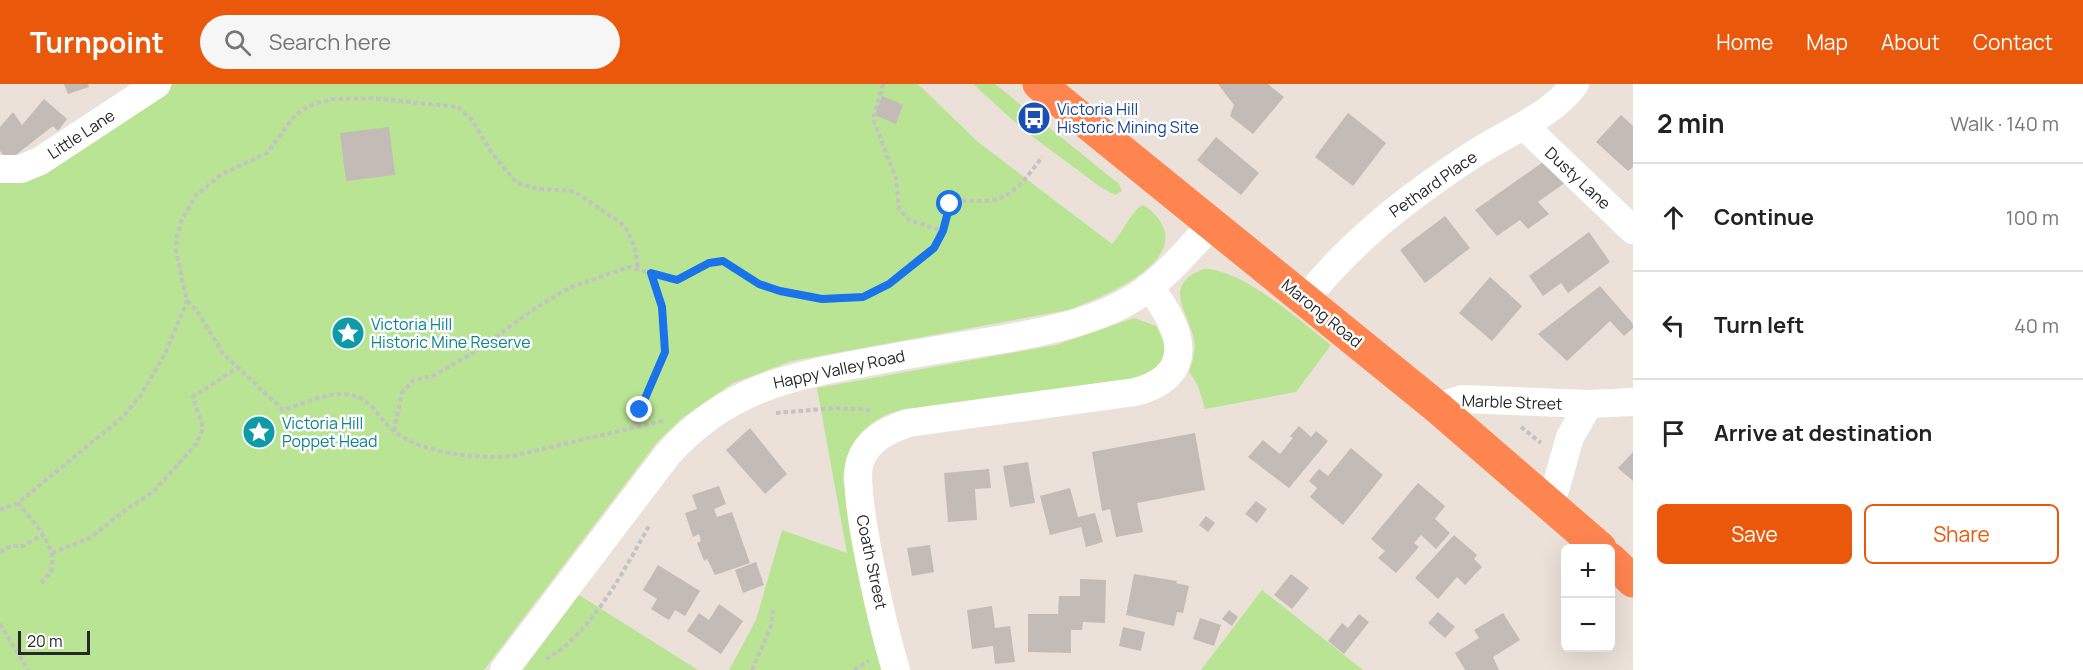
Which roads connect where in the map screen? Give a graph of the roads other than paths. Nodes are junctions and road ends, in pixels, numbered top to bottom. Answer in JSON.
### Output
{"nodes":[{"id":1,"x":157,"y":84,"type":"edge"},
{"id":2,"x":1039,"y":84,"type":"edge"},
{"id":3,"x":1575,"y":84,"type":"edge"},
{"id":4,"x":1524,"y":126,"type":"junction"},
{"id":5,"x":0,"y":169,"type":"edge"},
{"id":6,"x":1212,"y":224,"type":"junction"},
{"id":7,"x":1633,"y":230,"type":"edge"},
{"id":8,"x":1149,"y":287,"type":"junction"},
{"id":9,"x":1305,"y":300,"type":"junction"},
{"id":10,"x":1633,"y":402,"type":"edge"},
{"id":11,"x":1589,"y":404,"type":"junction"},
{"id":12,"x":1437,"y":407,"type":"junction"},
{"id":13,"x":1551,"y":504,"type":"junction"},
{"id":14,"x":1595,"y":544,"type":"edge"},
{"id":15,"x":1615,"y":563,"type":"edge"},
{"id":16,"x":1633,"y":581,"type":"edge"},
{"id":17,"x":504,"y":670,"type":"edge"},
{"id":18,"x":896,"y":670,"type":"edge"}],
"edges":[{"from":1,"to":5,"type":"street","name":"Little Lane"},
{"from":2,"to":6,"type":"highway","name":"Marong Road"},
{"from":3,"to":4,"type":"street","name":"Pethard Place"},
{"from":4,"to":7,"type":"street","name":"Dusty Lane"},
{"from":4,"to":9,"type":"street","name":"Pethard Place"},
{"from":6,"to":8,"type":"street","name":"Happy Valley Road"},
{"from":6,"to":9,"type":"highway","name":"Marong Road"},
{"from":8,"to":17,"type":"street","name":"Happy Valley Road"},
{"from":8,"to":18,"type":"street","name":"Coath Street"},
{"from":9,"to":12,"type":"highway","name":"Marong Road"},
{"from":10,"to":11,"type":"street","name":"Marble Street"},
{"from":11,"to":12,"type":"street","name":"Marble Street"},
{"from":11,"to":13,"type":"street","name":"Marble Street"},
{"from":12,"to":13,"type":"highway","name":"Marong Road"},
{"from":13,"to":14,"type":"highway","name":"Marong Road"},
{"from":15,"to":16,"type":"highway"}]}
